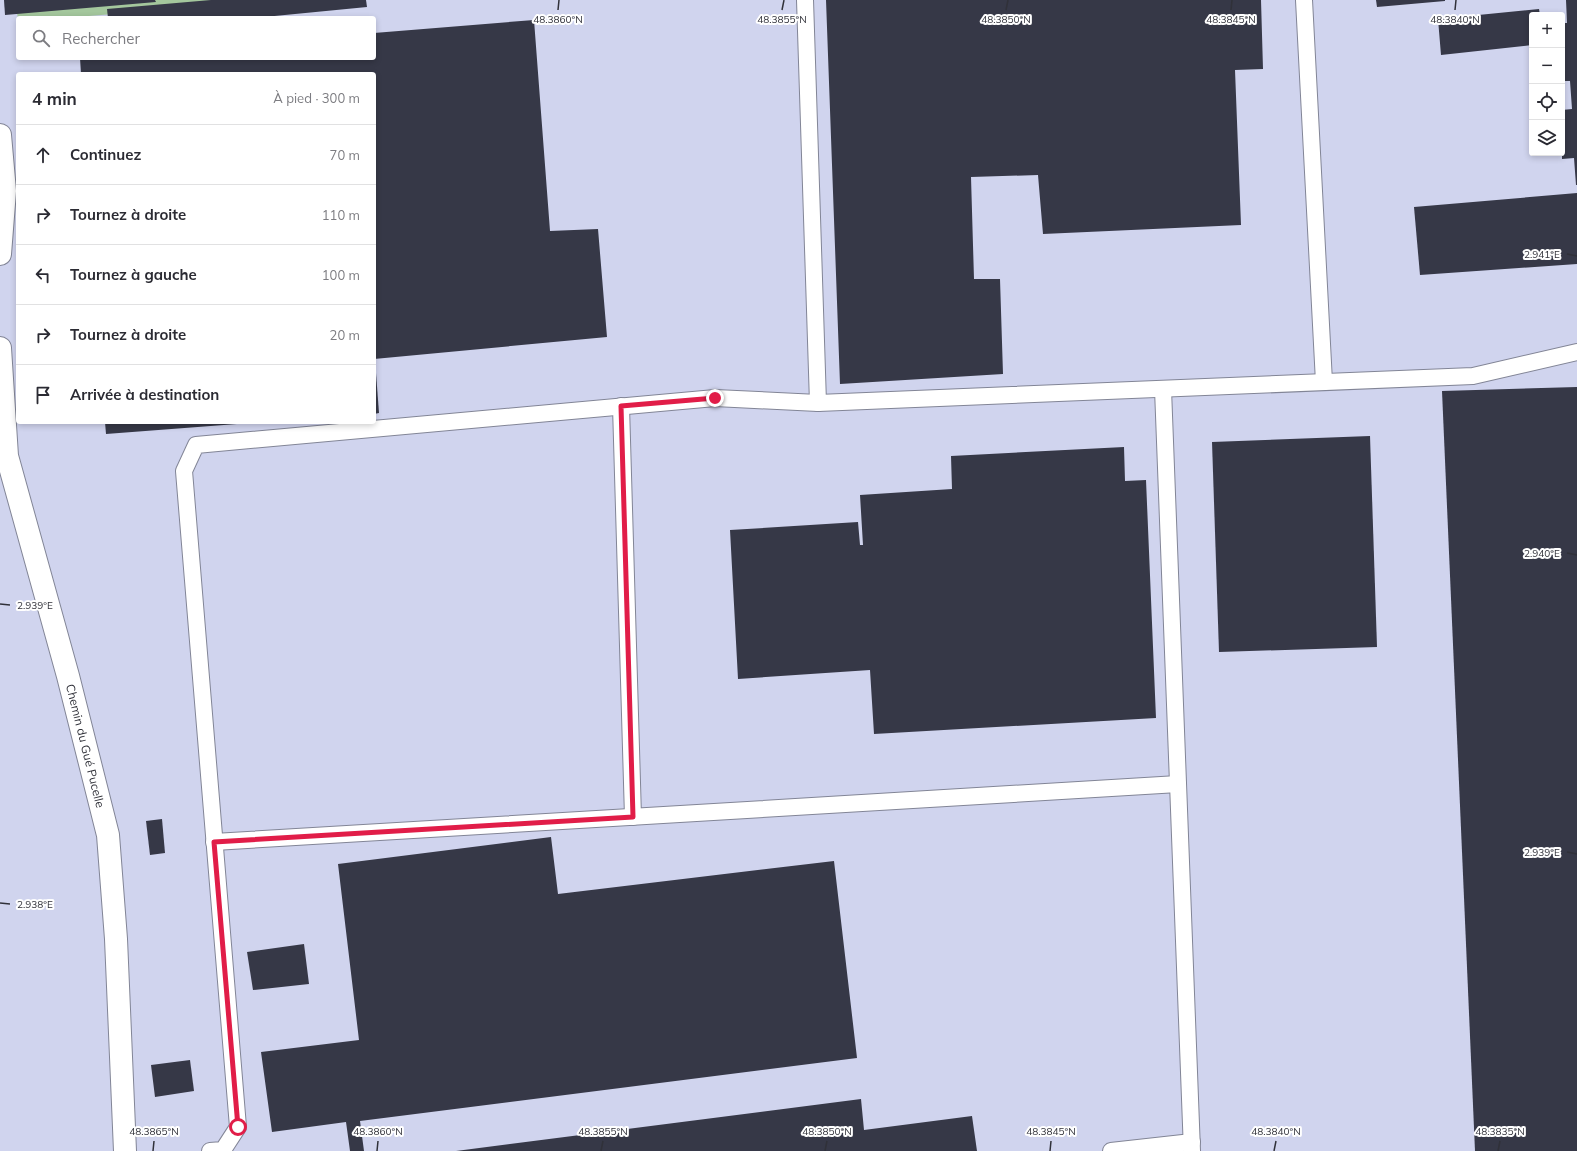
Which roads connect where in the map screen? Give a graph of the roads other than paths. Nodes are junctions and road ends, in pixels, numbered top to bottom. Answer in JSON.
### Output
{"nodes":[{"id":1,"x":805,"y":0,"type":"edge"},
{"id":2,"x":1304,"y":0,"type":"edge"},
{"id":3,"x":0,"y":135,"type":"edge"},
{"id":4,"x":1,"y":244,"type":"edge"},
{"id":5,"x":0,"y":348,"type":"edge"},
{"id":6,"x":1577,"y":352,"type":"edge"},
{"id":7,"x":1324,"y":382,"type":"junction"},
{"id":8,"x":1163,"y":389,"type":"junction"},
{"id":9,"x":818,"y":403,"type":"junction"},
{"id":10,"x":621,"y":406,"type":"junction"},
{"id":11,"x":1178,"y":784,"type":"junction"},
{"id":12,"x":633,"y":817,"type":"junction"},
{"id":13,"x":214,"y":842,"type":"junction"},
{"id":14,"x":1192,"y":1147,"type":"edge"},
{"id":15,"x":126,"y":1151,"type":"edge"},
{"id":16,"x":210,"y":1151,"type":"edge"},
{"id":17,"x":1111,"y":1151,"type":"edge"}],
"edges":[{"from":1,"to":9,"type":"lane"},
{"from":2,"to":7,"type":"lane"},
{"from":3,"to":4,"type":"street"},
{"from":5,"to":15,"type":"street","name":"Chemin du Gué Pucelle"},
{"from":6,"to":7,"type":"lane"},
{"from":7,"to":8,"type":"lane"},
{"from":8,"to":9,"type":"lane"},
{"from":8,"to":11,"type":"lane"},
{"from":9,"to":10,"type":"lane"},
{"from":10,"to":12,"type":"lane"},
{"from":10,"to":13,"type":"lane"},
{"from":11,"to":12,"type":"lane"},
{"from":11,"to":14,"type":"lane"},
{"from":12,"to":13,"type":"lane"},
{"from":13,"to":16,"type":"lane"},
{"from":14,"to":17,"type":"lane"}]}
